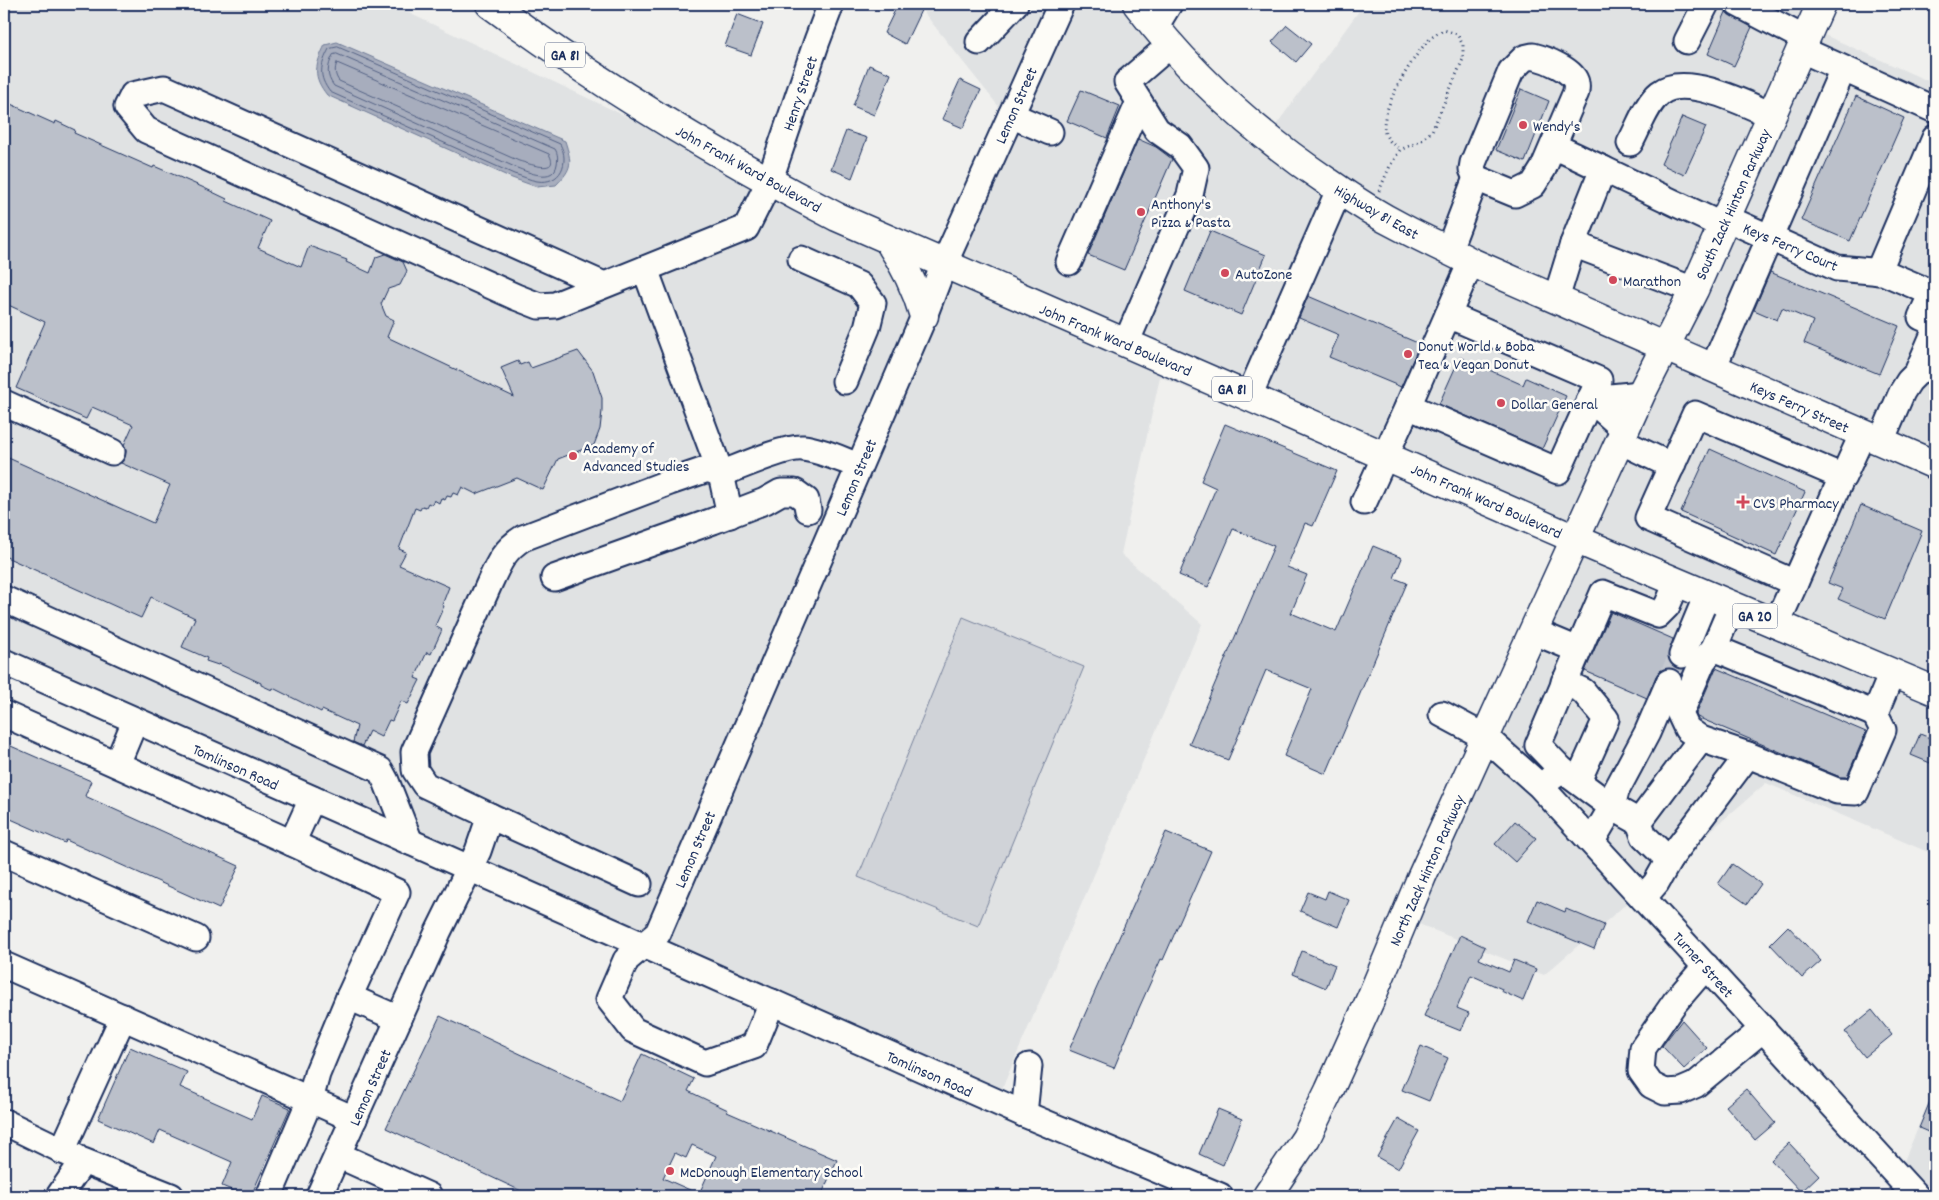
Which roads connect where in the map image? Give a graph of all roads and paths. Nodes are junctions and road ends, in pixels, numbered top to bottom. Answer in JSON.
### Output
{"nodes":[{"id":1,"x":490,"y":4,"type":"edge"},
{"id":2,"x":831,"y":4,"type":"edge"},
{"id":3,"x":1015,"y":4,"type":"edge"},
{"id":4,"x":1060,"y":4,"type":"edge"},
{"id":5,"x":1137,"y":4,"type":"edge"},
{"id":6,"x":1169,"y":4,"type":"edge"},
{"id":7,"x":1706,"y":4,"type":"edge"},
{"id":8,"x":1738,"y":4,"type":"edge"},
{"id":9,"x":1821,"y":4,"type":"edge"},
{"id":10,"x":1162,"y":36,"type":"junction"},
{"id":11,"x":1687,"y":41,"type":"dead end"},
{"id":12,"x":979,"y":42,"type":"dead end"},
{"id":13,"x":1802,"y":44,"type":"junction"},
{"id":14,"x":1843,"y":70,"type":"junction"},
{"id":15,"x":1139,"y":102,"type":"junction"},
{"id":16,"x":1935,"y":110,"type":"edge"},
{"id":17,"x":1011,"y":115,"type":"junction"},
{"id":18,"x":1771,"y":115,"type":"junction"},
{"id":19,"x":1050,"y":132,"type":"dead end"},
{"id":20,"x":1935,"y":138,"type":"edge"},
{"id":21,"x":1630,"y":143,"type":"dead end"},
{"id":22,"x":1554,"y":146,"type":"junction"},
{"id":23,"x":1400,"y":150,"type":"junction"},
{"id":24,"x":1476,"y":167,"type":"junction"},
{"id":25,"x":1602,"y":168,"type":"junction"},
{"id":26,"x":769,"y":182,"type":"junction"},
{"id":27,"x":1533,"y":185,"type":"junction"},
{"id":28,"x":1339,"y":190,"type":"junction"},
{"id":29,"x":1371,"y":210,"type":"junction"},
{"id":30,"x":1725,"y":222,"type":"junction"},
{"id":31,"x":1768,"y":237,"type":"junction"},
{"id":32,"x":888,"y":240,"type":"junction"},
{"id":33,"x":1573,"y":244,"type":"junction"},
{"id":34,"x":1460,"y":255,"type":"junction"},
{"id":35,"x":801,"y":260,"type":"dead end"},
{"id":36,"x":1069,"y":262,"type":"dead end"},
{"id":37,"x":944,"y":264,"type":"junction"},
{"id":38,"x":645,"y":269,"type":"junction"},
{"id":39,"x":1878,"y":272,"type":"junction"},
{"id":40,"x":604,"y":285,"type":"junction"},
{"id":41,"x":1933,"y":289,"type":"edge"},
{"id":42,"x":1694,"y":290,"type":"junction"},
{"id":43,"x":1556,"y":299,"type":"junction"},
{"id":44,"x":1448,"y":315,"type":"junction"},
{"id":45,"x":924,"y":316,"type":"junction"},
{"id":46,"x":1935,"y":323,"type":"edge"},
{"id":47,"x":1935,"y":331,"type":"edge"},
{"id":48,"x":1126,"y":343,"type":"junction"},
{"id":49,"x":1665,"y":346,"type":"junction"},
{"id":50,"x":1713,"y":368,"type":"junction"},
{"id":51,"x":845,"y":381,"type":"dead end"},
{"id":52,"x":1642,"y":394,"type":"junction"},
{"id":53,"x":1250,"y":396,"type":"junction"},
{"id":54,"x":1590,"y":399,"type":"junction"},
{"id":55,"x":4,"y":403,"type":"edge"},
{"id":56,"x":1408,"y":406,"type":"junction"},
{"id":57,"x":1622,"y":436,"type":"junction"},
{"id":58,"x":1872,"y":437,"type":"junction"},
{"id":59,"x":112,"y":452,"type":"dead end"},
{"id":60,"x":1386,"y":456,"type":"junction"},
{"id":61,"x":1935,"y":465,"type":"edge"},
{"id":62,"x":860,"y":466,"type":"junction"},
{"id":63,"x":1672,"y":466,"type":"junction"},
{"id":64,"x":721,"y":474,"type":"junction"},
{"id":65,"x":1843,"y":475,"type":"junction"},
{"id":66,"x":1364,"y":502,"type":"dead end"},
{"id":67,"x":808,"y":510,"type":"dead end"},
{"id":68,"x":730,"y":514,"type":"junction"},
{"id":69,"x":1575,"y":539,"type":"junction"},
{"id":70,"x":554,"y":578,"type":"dead end"},
{"id":71,"x":1795,"y":582,"type":"junction"},
{"id":72,"x":1677,"y":583,"type":"junction"},
{"id":73,"x":1706,"y":595,"type":"junction"},
{"id":74,"x":4,"y":599,"type":"edge"},
{"id":75,"x":1732,"y":606,"type":"junction"},
{"id":76,"x":1776,"y":625,"type":"junction"},
{"id":77,"x":1535,"y":632,"type":"junction"},
{"id":78,"x":1714,"y":648,"type":"junction"},
{"id":79,"x":1578,"y":650,"type":"junction"},
{"id":80,"x":1682,"y":655,"type":"tunnel mouth"},
{"id":81,"x":4,"y":662,"type":"edge"},
{"id":82,"x":1892,"y":673,"type":"junction"},
{"id":83,"x":1564,"y":682,"type":"junction"},
{"id":84,"x":1669,"y":682,"type":"tunnel mouth"},
{"id":85,"x":1935,"y":691,"type":"edge"},
{"id":86,"x":4,"y":714,"type":"edge"},
{"id":87,"x":1442,"y":714,"type":"dead end"},
{"id":88,"x":1875,"y":714,"type":"junction"},
{"id":89,"x":135,"y":721,"type":"junction"},
{"id":90,"x":1485,"y":737,"type":"junction"},
{"id":91,"x":1701,"y":739,"type":"junction"},
{"id":92,"x":1748,"y":755,"type":"junction"},
{"id":93,"x":118,"y":764,"type":"junction"},
{"id":94,"x":1570,"y":776,"type":"junction"},
{"id":95,"x":1540,"y":786,"type":"junction"},
{"id":96,"x":312,"y":800,"type":"junction"},
{"id":97,"x":1612,"y":806,"type":"junction"},
{"id":98,"x":490,"y":816,"type":"junction"},
{"id":99,"x":1639,"y":822,"type":"junction"},
{"id":100,"x":1592,"y":841,"type":"junction"},
{"id":101,"x":292,"y":842,"type":"junction"},
{"id":102,"x":410,"y":842,"type":"junction"},
{"id":103,"x":4,"y":853,"type":"edge"},
{"id":104,"x":1669,"y":860,"type":"junction"},
{"id":105,"x":469,"y":870,"type":"junction"},
{"id":106,"x":639,"y":884,"type":"dead end"},
{"id":107,"x":1643,"y":898,"type":"junction"},
{"id":108,"x":196,"y":938,"type":"dead end"},
{"id":109,"x":643,"y":945,"type":"junction"},
{"id":110,"x":4,"y":965,"type":"edge"},
{"id":111,"x":1706,"y":966,"type":"junction"},
{"id":112,"x":349,"y":997,"type":"junction"},
{"id":113,"x":772,"y":1002,"type":"junction"},
{"id":114,"x":123,"y":1017,"type":"junction"},
{"id":115,"x":399,"y":1019,"type":"junction"},
{"id":116,"x":1763,"y":1029,"type":"junction"},
{"id":117,"x":1029,"y":1066,"type":"dead end"},
{"id":118,"x":310,"y":1100,"type":"junction"},
{"id":119,"x":1024,"y":1114,"type":"junction"},
{"id":120,"x":354,"y":1119,"type":"junction"},
{"id":121,"x":4,"y":1122,"type":"edge"},
{"id":122,"x":338,"y":1155,"type":"junction"},
{"id":123,"x":72,"y":1156,"type":"junction"},
{"id":124,"x":59,"y":1196,"type":"edge"},
{"id":125,"x":171,"y":1196,"type":"edge"},
{"id":126,"x":269,"y":1196,"type":"edge"},
{"id":127,"x":319,"y":1196,"type":"edge"},
{"id":128,"x":429,"y":1196,"type":"edge"},
{"id":129,"x":1220,"y":1196,"type":"edge"},
{"id":130,"x":1267,"y":1196,"type":"edge"},
{"id":131,"x":1916,"y":1196,"type":"edge"}],
"edges":[{"from":1,"to":26,"type":"main road","name":"John Frank Ward Boulevard","number":"GA 81"},
{"from":2,"to":26,"type":"street","name":"Henry Street"},
{"from":3,"to":12,"type":"street"},
{"from":4,"to":17,"type":"street","name":"Lemon Street"},
{"from":5,"to":10,"type":"main road","name":"Highway 81 East"},
{"from":6,"to":10,"type":"street"},
{"from":7,"to":11,"type":"street"},
{"from":8,"to":13,"type":"street"},
{"from":9,"to":13,"type":"main road","name":"South Zack Hinton Parkway"},
{"from":10,"to":15,"type":"street"},
{"from":10,"to":28,"type":"main road","name":"Highway 81 East"},
{"from":13,"to":14,"type":"street"},
{"from":13,"to":18,"type":"main road","name":"South Zack Hinton Parkway"},
{"from":14,"to":16,"type":"street"},
{"from":14,"to":31,"type":"street"},
{"from":15,"to":36,"type":"street"},
{"from":15,"to":48,"type":"street"},
{"from":17,"to":19,"type":"street"},
{"from":17,"to":37,"type":"street","name":"Lemon Street"},
{"from":18,"to":21,"type":"street"},
{"from":18,"to":30,"type":"main road","name":"South Zack Hinton Parkway"},
{"from":20,"to":39,"type":"street"},
{"from":22,"to":24,"type":"street"},
{"from":22,"to":25,"type":"street","name":"Keys Ferry Court"},
{"from":22,"to":27,"type":"street"},
{"from":23,"to":23,"type":"path"},
{"from":23,"to":29,"type":"path"},
{"from":24,"to":27,"type":"street"},
{"from":24,"to":27,"type":"street"},
{"from":24,"to":34,"type":"street"},
{"from":25,"to":30,"type":"street","name":"Keys Ferry Court"},
{"from":25,"to":33,"type":"street"},
{"from":26,"to":32,"type":"main road","name":"John Frank Ward Boulevard","number":"GA 81"},
{"from":26,"to":38,"type":"street","name":"Henry Street"},
{"from":28,"to":29,"type":"main road","name":"Highway 81 East"},
{"from":28,"to":53,"type":"street"},
{"from":29,"to":34,"type":"main road","name":"Highway 81 East"},
{"from":30,"to":31,"type":"street","name":"Keys Ferry Court"},
{"from":30,"to":42,"type":"main road","name":"South Zack Hinton Parkway"},
{"from":31,"to":39,"type":"street","name":"Keys Ferry Court"},
{"from":31,"to":50,"type":"street"},
{"from":32,"to":37,"type":"main road","name":"John Frank Ward Boulevard","number":"GA 81"},
{"from":32,"to":45,"type":"main road"},
{"from":33,"to":42,"type":"street"},
{"from":33,"to":43,"type":"street"},
{"from":34,"to":43,"type":"main road","name":"Highway 81 East"},
{"from":34,"to":44,"type":"street"},
{"from":35,"to":51,"type":"street"},
{"from":37,"to":45,"type":"street","name":"Lemon Street"},
{"from":37,"to":48,"type":"main road","name":"John Frank Ward Boulevard","number":"GA 81"},
{"from":38,"to":40,"type":"street","name":"Henry Street"},
{"from":38,"to":64,"type":"street"},
{"from":39,"to":41,"type":"street","name":"Keys Ferry Court"},
{"from":40,"to":40,"type":"street","name":"Henry Street"},
{"from":41,"to":46,"type":"street","name":"Keys Ferry Court"},
{"from":42,"to":49,"type":"main road","name":"South Zack Hinton Parkway"},
{"from":43,"to":49,"type":"main road","name":"Highway 81 East"},
{"from":44,"to":54,"type":"street"},
{"from":44,"to":56,"type":"street"},
{"from":45,"to":62,"type":"street","name":"Lemon Street"},
{"from":47,"to":58,"type":"street"},
{"from":48,"to":53,"type":"main road","name":"John Frank Ward Boulevard","number":"GA 81"},
{"from":49,"to":50,"type":"main road","name":"Keys Ferry Street"},
{"from":49,"to":52,"type":"main road","name":"South Zack Hinton Parkway"},
{"from":50,"to":58,"type":"main road","name":"Keys Ferry Street"},
{"from":52,"to":54,"type":"street"},
{"from":52,"to":57,"type":"main road","name":"South Zack Hinton Parkway"},
{"from":53,"to":60,"type":"main road","name":"John Frank Ward Boulevard","number":"GA 81"},
{"from":54,"to":56,"type":"street"},
{"from":54,"to":57,"type":"street"},
{"from":55,"to":59,"type":"street"},
{"from":56,"to":60,"type":"street"},
{"from":57,"to":63,"type":"street"},
{"from":57,"to":69,"type":"main road","name":"South Zack Hinton Parkway"},
{"from":58,"to":61,"type":"main road","name":"Keys Ferry Street"},
{"from":58,"to":65,"type":"street"},
{"from":60,"to":66,"type":"street"},
{"from":60,"to":69,"type":"main road","name":"John Frank Ward Boulevard","number":"GA 81"},
{"from":62,"to":64,"type":"street"},
{"from":62,"to":109,"type":"street","name":"Lemon Street"},
{"from":63,"to":65,"type":"street"},
{"from":63,"to":71,"type":"street"},
{"from":64,"to":68,"type":"street"},
{"from":64,"to":98,"type":"street"},
{"from":65,"to":71,"type":"street"},
{"from":67,"to":68,"type":"street"},
{"from":68,"to":70,"type":"street"},
{"from":69,"to":72,"type":"main road","name":"John Frank Ward Boulevard","number":"GA 20"},
{"from":69,"to":77,"type":"main road","name":"North Zack Hinton Parkway"},
{"from":71,"to":76,"type":"street"},
{"from":72,"to":73,"type":"main road","name":"John Frank Ward Boulevard","number":"GA 20"},
{"from":72,"to":79,"type":"street"},
{"from":73,"to":75,"type":"main road","name":"John Frank Ward Boulevard","number":"GA 20"},
{"from":73,"to":80,"type":"street"},
{"from":74,"to":102,"type":"street"},
{"from":75,"to":76,"type":"main road","name":"John Frank Ward Boulevard","number":"GA 20"},
{"from":75,"to":78,"type":"street"},
{"from":76,"to":82,"type":"main road","name":"John Frank Ward Boulevard","number":"GA 20"},
{"from":77,"to":79,"type":"street"},
{"from":77,"to":90,"type":"main road","name":"North Zack Hinton Parkway"},
{"from":78,"to":88,"type":"street"},
{"from":78,"to":91,"type":"street"},
{"from":79,"to":83,"type":"street"},
{"from":81,"to":89,"type":"street","name":"Tomlinson Road"},
{"from":82,"to":85,"type":"main road","name":"John Frank Ward Boulevard","number":"GA 20"},
{"from":82,"to":88,"type":"street"},
{"from":83,"to":94,"type":"street"},
{"from":83,"to":94,"type":"street"},
{"from":84,"to":97,"type":"street"},
{"from":86,"to":93,"type":"street"},
{"from":87,"to":90,"type":"street","name":"Turner Street"},
{"from":88,"to":92,"type":"street"},
{"from":89,"to":93,"type":"street"},
{"from":89,"to":96,"type":"street","name":"Tomlinson Road"},
{"from":90,"to":95,"type":"street","name":"Turner Street"},
{"from":90,"to":130,"type":"main road","name":"North Zack Hinton Parkway"},
{"from":91,"to":92,"type":"street"},
{"from":91,"to":99,"type":"street"},
{"from":92,"to":104,"type":"street"},
{"from":93,"to":101,"type":"street"},
{"from":94,"to":95,"type":"street"},
{"from":94,"to":97,"type":"street"},
{"from":95,"to":100,"type":"street","name":"Turner Street"},
{"from":96,"to":101,"type":"street"},
{"from":96,"to":102,"type":"street","name":"Tomlinson Road"},
{"from":97,"to":99,"type":"street"},
{"from":97,"to":100,"type":"street"},
{"from":98,"to":105,"type":"street","name":"Lemon Street"},
{"from":98,"to":106,"type":"street"},
{"from":99,"to":104,"type":"street"},
{"from":100,"to":107,"type":"street","name":"Turner Street"},
{"from":101,"to":112,"type":"street"},
{"from":102,"to":105,"type":"street","name":"Tomlinson Road"},
{"from":103,"to":108,"type":"street"},
{"from":104,"to":107,"type":"street"},
{"from":105,"to":109,"type":"street","name":"Tomlinson Road"},
{"from":105,"to":115,"type":"street","name":"Lemon Street"},
{"from":107,"to":111,"type":"street","name":"Turner Street"},
{"from":109,"to":113,"type":"street","name":"Tomlinson Road"},
{"from":109,"to":113,"type":"street","name":"Lemon Street"},
{"from":110,"to":114,"type":"street"},
{"from":111,"to":116,"type":"street","name":"Turner Street"},
{"from":111,"to":116,"type":"street"},
{"from":112,"to":115,"type":"street"},
{"from":112,"to":118,"type":"street"},
{"from":113,"to":119,"type":"street","name":"Tomlinson Road"},
{"from":114,"to":118,"type":"street"},
{"from":114,"to":123,"type":"street"},
{"from":115,"to":120,"type":"street","name":"Lemon Street"},
{"from":116,"to":131,"type":"street","name":"Turner Street"},
{"from":117,"to":119,"type":"street"},
{"from":118,"to":120,"type":"street"},
{"from":118,"to":126,"type":"street"},
{"from":119,"to":129,"type":"street","name":"Tomlinson Road"},
{"from":120,"to":122,"type":"street","name":"Lemon Street"},
{"from":121,"to":123,"type":"street"},
{"from":122,"to":127,"type":"street","name":"Lemon Street"},
{"from":122,"to":128,"type":"street"},
{"from":123,"to":124,"type":"street"},
{"from":123,"to":125,"type":"street"}]}
